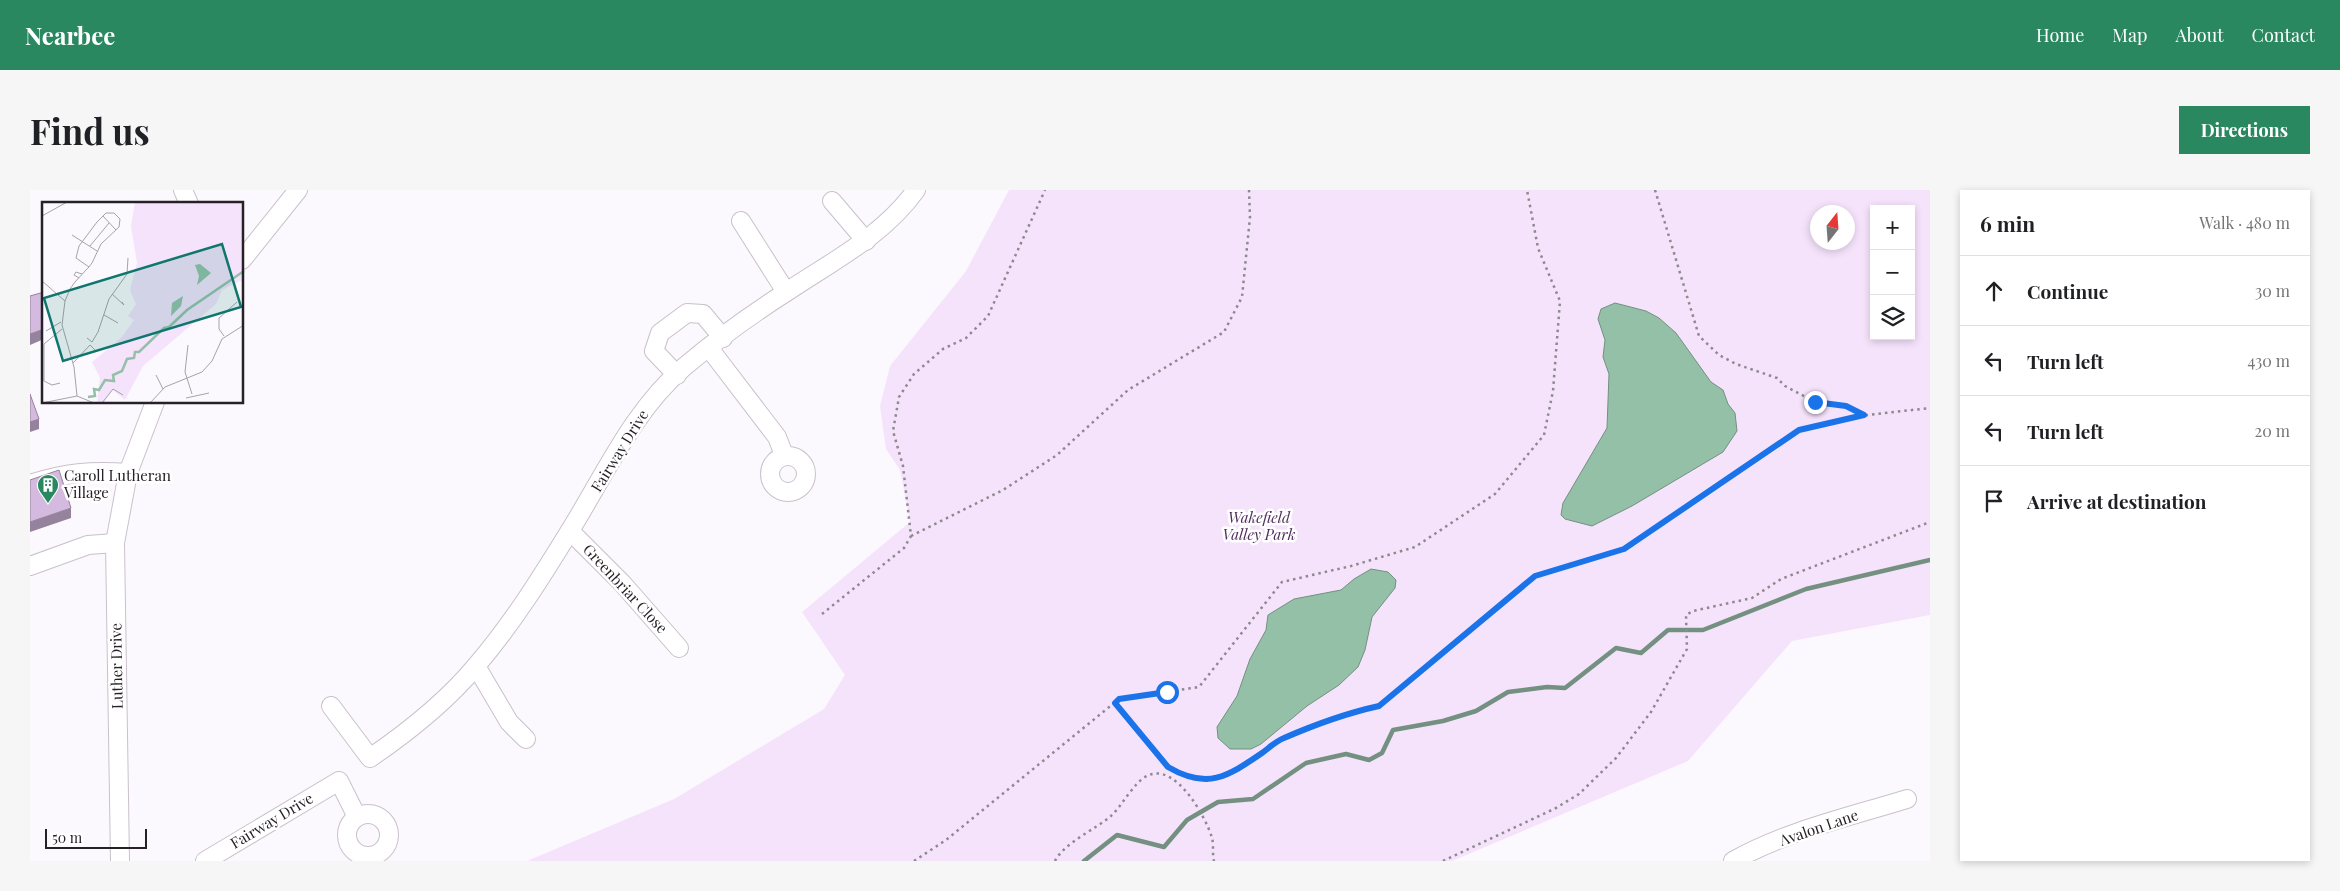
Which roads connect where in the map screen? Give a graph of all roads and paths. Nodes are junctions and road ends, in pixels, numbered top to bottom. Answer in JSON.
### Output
{"nodes":[{"id":1,"x":183,"y":190,"type":"edge"},
{"id":2,"x":298,"y":190,"type":"edge"},
{"id":3,"x":916,"y":190,"type":"edge"},
{"id":4,"x":1046,"y":190,"type":"edge"},
{"id":5,"x":1249,"y":190,"type":"edge"},
{"id":6,"x":1527,"y":190,"type":"edge"},
{"id":7,"x":1655,"y":190,"type":"edge"},
{"id":8,"x":832,"y":201,"type":"dead end"},
{"id":9,"x":188,"y":202,"type":"edge"},
{"id":10,"x":740,"y":221,"type":"dead end"},
{"id":11,"x":866,"y":240,"type":"junction"},
{"id":12,"x":244,"y":258,"type":"edge"},
{"id":13,"x":786,"y":292,"type":"junction"},
{"id":14,"x":723,"y":338,"type":"junction"},
{"id":15,"x":709,"y":348,"type":"junction"},
{"id":16,"x":677,"y":375,"type":"junction"},
{"id":17,"x":153,"y":404,"type":"edge"},
{"id":18,"x":1930,"y":408,"type":"edge"},
{"id":19,"x":1864,"y":415,"type":"junction"},
{"id":20,"x":784,"y":455,"type":"dead end"},
{"id":21,"x":128,"y":473,"type":"junction"},
{"id":22,"x":30,"y":484,"type":"edge"},
{"id":23,"x":1930,"y":522,"type":"edge"},
{"id":24,"x":570,"y":531,"type":"junction"},
{"id":25,"x":911,"y":536,"type":"junction"},
{"id":26,"x":115,"y":543,"type":"junction"},
{"id":27,"x":30,"y":566,"type":"edge"},
{"id":28,"x":822,"y":614,"type":"dead end"},
{"id":29,"x":680,"y":648,"type":"dead end"},
{"id":30,"x":476,"y":666,"type":"junction"},
{"id":31,"x":1115,"y":703,"type":"junction"},
{"id":32,"x":331,"y":706,"type":"dead end"},
{"id":33,"x":526,"y":739,"type":"dead end"},
{"id":34,"x":1176,"y":772,"type":"junction"},
{"id":35,"x":1173,"y":780,"type":"junction"},
{"id":36,"x":1907,"y":799,"type":"dead end"},
{"id":37,"x":357,"y":816,"type":"dead end"},
{"id":38,"x":120,"y":861,"type":"edge"},
{"id":39,"x":205,"y":861,"type":"edge"},
{"id":40,"x":914,"y":861,"type":"edge"},
{"id":41,"x":1055,"y":861,"type":"edge"},
{"id":42,"x":1214,"y":861,"type":"edge"},
{"id":43,"x":1443,"y":861,"type":"edge"},
{"id":44,"x":1733,"y":861,"type":"edge"}],
"edges":[{"from":1,"to":9,"type":"street"},
{"from":2,"to":12,"type":"street"},
{"from":3,"to":11,"type":"street","name":"Fairway Drive"},
{"from":4,"to":25,"type":"path"},
{"from":5,"to":25,"type":"path"},
{"from":6,"to":31,"type":"path"},
{"from":7,"to":19,"type":"path"},
{"from":8,"to":11,"type":"street"},
{"from":10,"to":13,"type":"street"},
{"from":11,"to":13,"type":"street","name":"Fairway Drive"},
{"from":13,"to":14,"type":"street","name":"Fairway Drive"},
{"from":14,"to":15,"type":"street","name":"Fairway Drive"},
{"from":14,"to":16,"type":"street"},
{"from":15,"to":16,"type":"street","name":"Fairway Drive"},
{"from":15,"to":20,"type":"street"},
{"from":16,"to":24,"type":"street","name":"Fairway Drive"},
{"from":17,"to":21,"type":"street","name":"Luther Drive"},
{"from":18,"to":19,"type":"path"},
{"from":19,"to":34,"type":"path"},
{"from":21,"to":22,"type":"street"},
{"from":21,"to":26,"type":"street","name":"Luther Drive"},
{"from":23,"to":43,"type":"path"},
{"from":24,"to":29,"type":"street","name":"Greenbriar Close"},
{"from":24,"to":30,"type":"street","name":"Fairway Drive"},
{"from":25,"to":28,"type":"path"},
{"from":26,"to":27,"type":"street"},
{"from":26,"to":38,"type":"street","name":"Luther Drive"},
{"from":30,"to":32,"type":"street","name":"Fairway Drive"},
{"from":30,"to":33,"type":"street"},
{"from":31,"to":34,"type":"path"},
{"from":31,"to":40,"type":"path"},
{"from":34,"to":35,"type":"path"},
{"from":35,"to":41,"type":"path"},
{"from":35,"to":42,"type":"path"},
{"from":36,"to":44,"type":"street","name":"Avalon Lane"},
{"from":37,"to":39,"type":"street","name":"Fairway Drive"}]}
